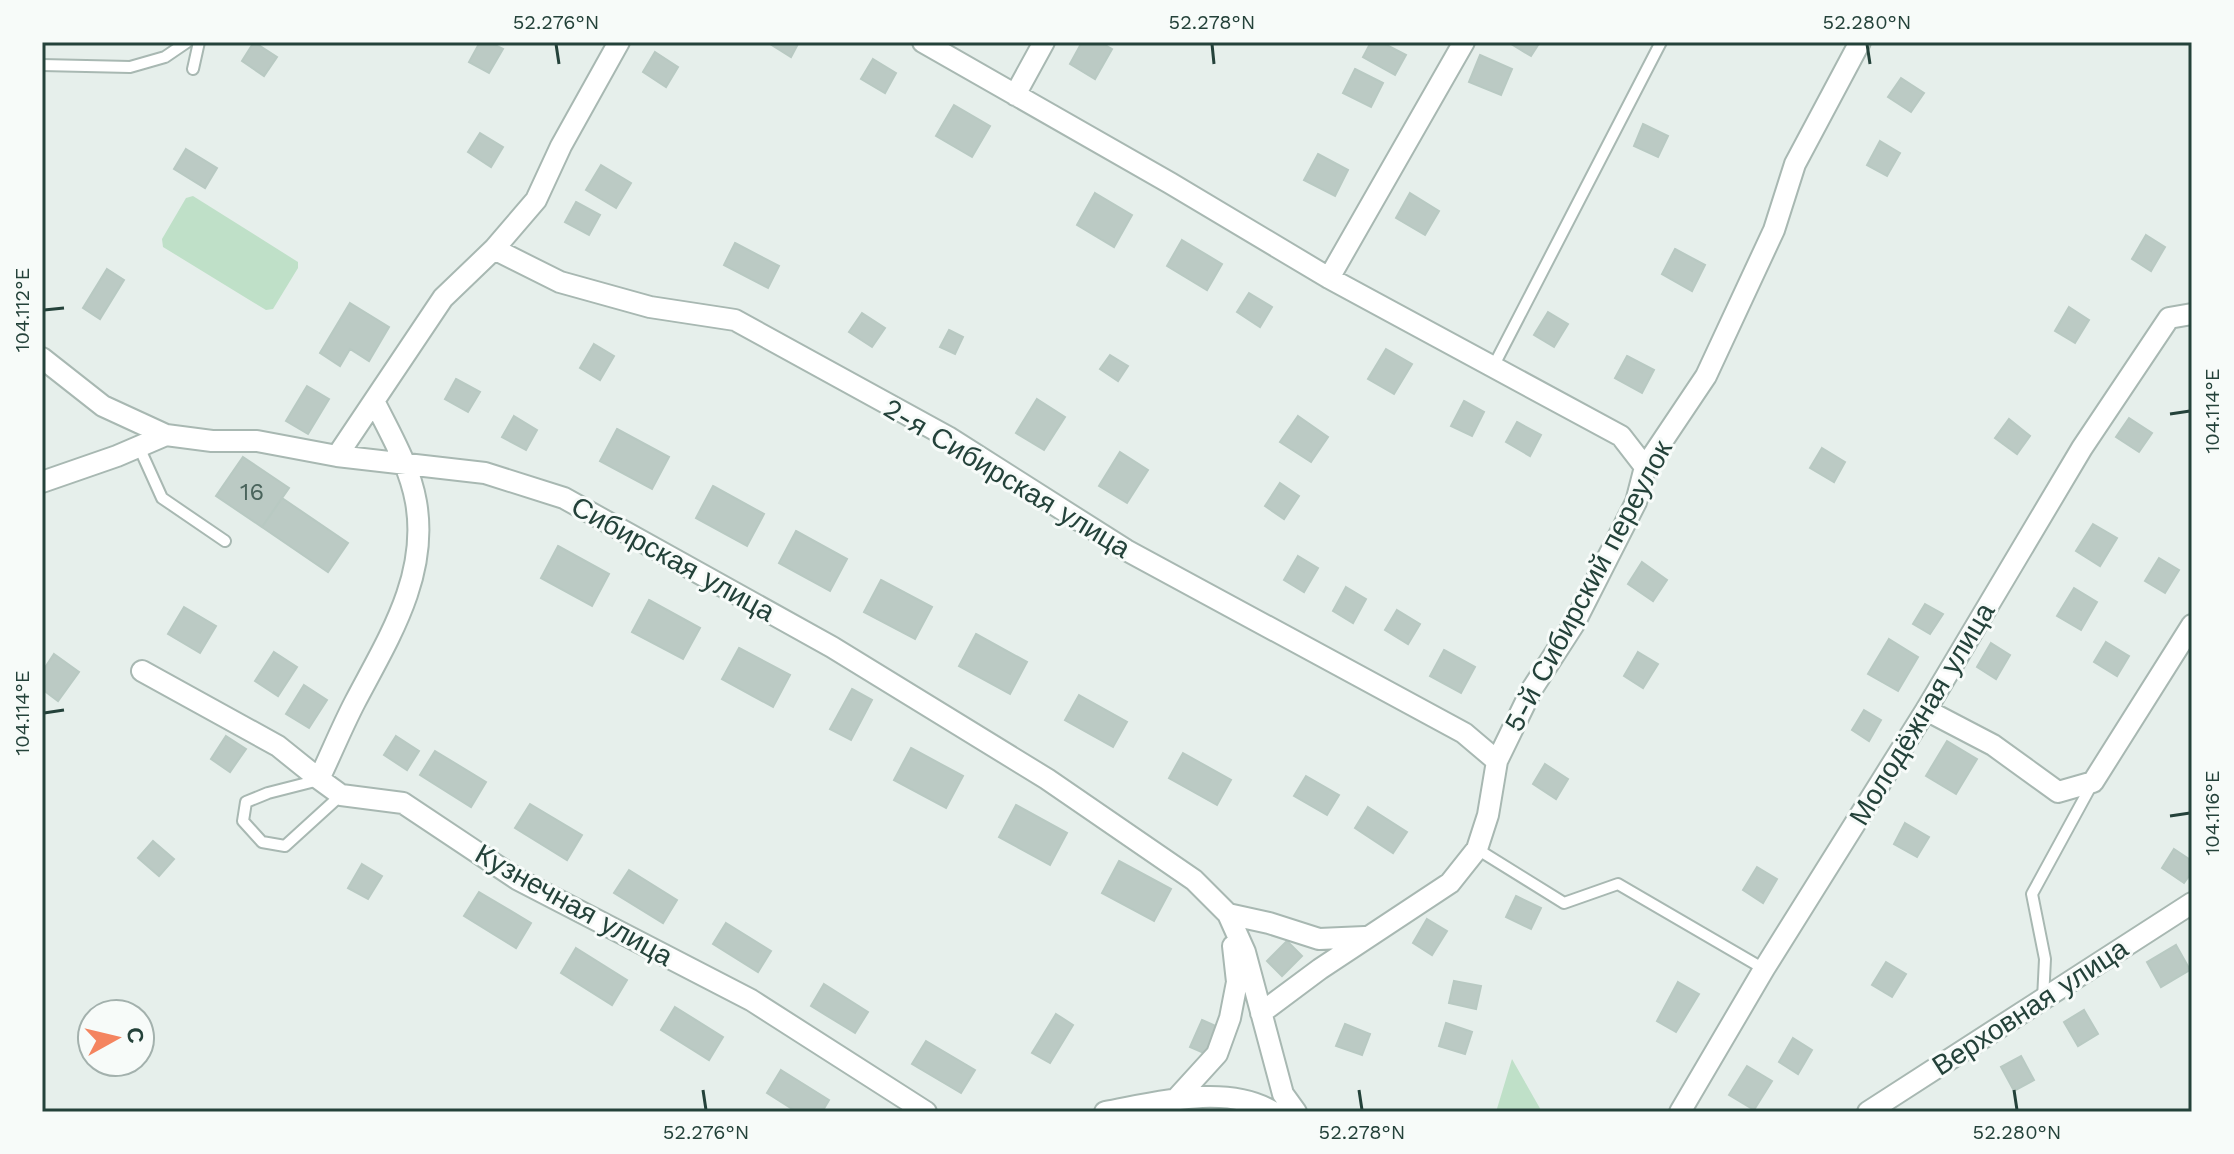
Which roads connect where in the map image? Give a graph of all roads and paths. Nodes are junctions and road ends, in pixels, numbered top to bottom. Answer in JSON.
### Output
{"nodes":[{"id":1,"x":187,"y":42,"type":"edge"},
{"id":2,"x":199,"y":42,"type":"edge"},
{"id":3,"x":619,"y":42,"type":"edge"},
{"id":4,"x":923,"y":42,"type":"edge"},
{"id":5,"x":1044,"y":42,"type":"edge"},
{"id":6,"x":1464,"y":42,"type":"edge"},
{"id":7,"x":1661,"y":42,"type":"edge"},
{"id":8,"x":1860,"y":42,"type":"edge"},
{"id":9,"x":42,"y":65,"type":"edge"},
{"id":10,"x":193,"y":69,"type":"dead end"},
{"id":11,"x":1015,"y":95,"type":"junction"},
{"id":12,"x":494,"y":249,"type":"junction"},
{"id":13,"x":1329,"y":278,"type":"junction"},
{"id":14,"x":2192,"y":314,"type":"edge"},
{"id":15,"x":42,"y":358,"type":"edge"},
{"id":16,"x":1493,"y":367,"type":"junction"},
{"id":17,"x":374,"y":401,"type":"junction"},
{"id":18,"x":166,"y":435,"type":"junction"},
{"id":19,"x":139,"y":447,"type":"junction"},
{"id":20,"x":337,"y":456,"type":"junction"},
{"id":21,"x":404,"y":463,"type":"junction"},
{"id":22,"x":1645,"y":467,"type":"junction"},
{"id":23,"x":42,"y":482,"type":"edge"},
{"id":24,"x":225,"y":541,"type":"dead end"},
{"id":25,"x":2192,"y":625,"type":"edge"},
{"id":26,"x":142,"y":671,"type":"dead end"},
{"id":27,"x":1926,"y":710,"type":"junction"},
{"id":28,"x":1497,"y":761,"type":"junction"},
{"id":29,"x":319,"y":779,"type":"junction"},
{"id":30,"x":2093,"y":782,"type":"junction"},
{"id":31,"x":341,"y":795,"type":"junction"},
{"id":32,"x":1477,"y":849,"type":"junction"},
{"id":33,"x":2192,"y":903,"type":"edge"},
{"id":34,"x":1228,"y":914,"type":"junction"},
{"id":35,"x":1366,"y":937,"type":"junction"},
{"id":36,"x":1764,"y":969,"type":"junction"},
{"id":37,"x":2043,"y":999,"type":"junction"},
{"id":38,"x":1261,"y":1013,"type":"junction"},
{"id":39,"x":1176,"y":1099,"type":"junction"},
{"id":40,"x":926,"y":1112,"type":"edge"},
{"id":41,"x":1105,"y":1112,"type":"edge"},
{"id":42,"x":1273,"y":1112,"type":"edge"},
{"id":43,"x":1296,"y":1112,"type":"edge"},
{"id":44,"x":1680,"y":1112,"type":"edge"},
{"id":45,"x":1868,"y":1112,"type":"edge"}],
"edges":[{"from":1,"to":9,"type":"lane"},
{"from":2,"to":10,"type":"lane"},
{"from":3,"to":12,"type":"street"},
{"from":4,"to":11,"type":"street"},
{"from":5,"to":11,"type":"street"},
{"from":6,"to":13,"type":"street"},
{"from":7,"to":16,"type":"lane"},
{"from":8,"to":22,"type":"street","name":"5-й Сибирский переулок"},
{"from":11,"to":13,"type":"street"},
{"from":12,"to":17,"type":"street"},
{"from":12,"to":28,"type":"street","name":"2-я Сибирская улица"},
{"from":13,"to":16,"type":"street"},
{"from":14,"to":27,"type":"street","name":"Молодёжная улица"},
{"from":15,"to":18,"type":"street"},
{"from":16,"to":22,"type":"street"},
{"from":17,"to":20,"type":"street"},
{"from":17,"to":21,"type":"street"},
{"from":18,"to":19,"type":"street"},
{"from":18,"to":20,"type":"street","name":"Сибирская улица"},
{"from":19,"to":23,"type":"street"},
{"from":19,"to":24,"type":"lane"},
{"from":20,"to":21,"type":"street","name":"Сибирская улица"},
{"from":21,"to":29,"type":"street"},
{"from":21,"to":34,"type":"street","name":"Сибирская улица"},
{"from":22,"to":28,"type":"street","name":"5-й Сибирский переулок"},
{"from":25,"to":30,"type":"street"},
{"from":26,"to":29,"type":"street","name":"Кузнечная улица"},
{"from":27,"to":30,"type":"street"},
{"from":27,"to":36,"type":"street","name":"Молодёжная улица"},
{"from":28,"to":32,"type":"street","name":"5-й Сибирский переулок"},
{"from":29,"to":31,"type":"street","name":"Кузнечная улица"},
{"from":29,"to":31,"type":"lane"},
{"from":30,"to":37,"type":"lane"},
{"from":31,"to":40,"type":"street","name":"Кузнечная улица"},
{"from":32,"to":35,"type":"street","name":"5-й Сибирский переулок"},
{"from":32,"to":36,"type":"lane"},
{"from":33,"to":37,"type":"street","name":"Верховная улица"},
{"from":34,"to":35,"type":"street"},
{"from":34,"to":38,"type":"street"},
{"from":34,"to":39,"type":"street"},
{"from":35,"to":38,"type":"street","name":"5-й Сибирский переулок"},
{"from":36,"to":44,"type":"street","name":"Молодёжная улица"},
{"from":37,"to":45,"type":"street","name":"Верховная улица"},
{"from":38,"to":43,"type":"street"},
{"from":39,"to":41,"type":"street"},
{"from":39,"to":42,"type":"street"}]}
